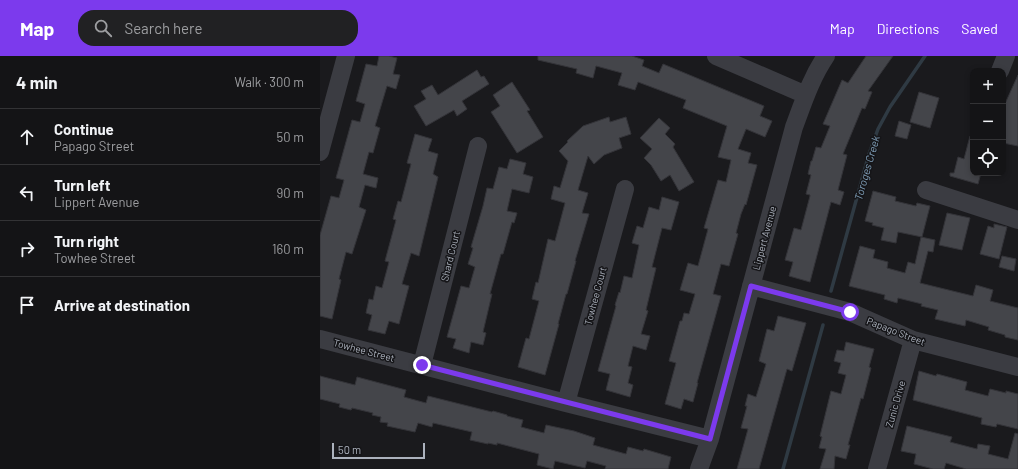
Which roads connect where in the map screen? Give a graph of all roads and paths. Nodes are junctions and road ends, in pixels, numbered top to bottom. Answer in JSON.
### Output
{"nodes":[{"id":1,"x":346,"y":56,"type":"edge"},
{"id":2,"x":716,"y":56,"type":"edge"},
{"id":3,"x":826,"y":56,"type":"edge"},
{"id":4,"x":1006,"y":56,"type":"edge"},
{"id":5,"x":1001,"y":68,"type":"edge"},
{"id":6,"x":806,"y":95,"type":"junction"},
{"id":7,"x":478,"y":146,"type":"dead end"},
{"id":8,"x":320,"y":152,"type":"edge"},
{"id":9,"x":625,"y":189,"type":"dead end"},
{"id":10,"x":926,"y":190,"type":"dead end"},
{"id":11,"x":1018,"y":220,"type":"edge"},
{"id":12,"x":751,"y":286,"type":"junction"},
{"id":13,"x":320,"y":339,"type":"edge"},
{"id":14,"x":913,"y":340,"type":"junction"},
{"id":15,"x":422,"y":365,"type":"junction"},
{"id":16,"x":1018,"y":367,"type":"edge"},
{"id":17,"x":566,"y":403,"type":"junction"},
{"id":18,"x":710,"y":439,"type":"junction"},
{"id":19,"x":699,"y":469,"type":"edge"},
{"id":20,"x":877,"y":469,"type":"edge"}],
"edges":[{"from":1,"to":8,"type":"street"},
{"from":2,"to":6,"type":"street"},
{"from":3,"to":6,"type":"street","name":"Lippert Avenue"},
{"from":4,"to":5,"type":"street"},
{"from":6,"to":12,"type":"street","name":"Lippert Avenue"},
{"from":7,"to":15,"type":"street","name":"Shard Court"},
{"from":9,"to":17,"type":"street","name":"Towhee Court"},
{"from":10,"to":11,"type":"street"},
{"from":12,"to":14,"type":"street","name":"Papago Street"},
{"from":12,"to":18,"type":"street","name":"Lippert Avenue"},
{"from":13,"to":15,"type":"street","name":"Towhee Street"},
{"from":14,"to":16,"type":"street","name":"Papago Street"},
{"from":14,"to":20,"type":"street","name":"Zunic Drive"},
{"from":15,"to":17,"type":"street","name":"Towhee Street"},
{"from":17,"to":18,"type":"street","name":"Towhee Street"},
{"from":18,"to":19,"type":"street","name":"Lippert Avenue"}]}
